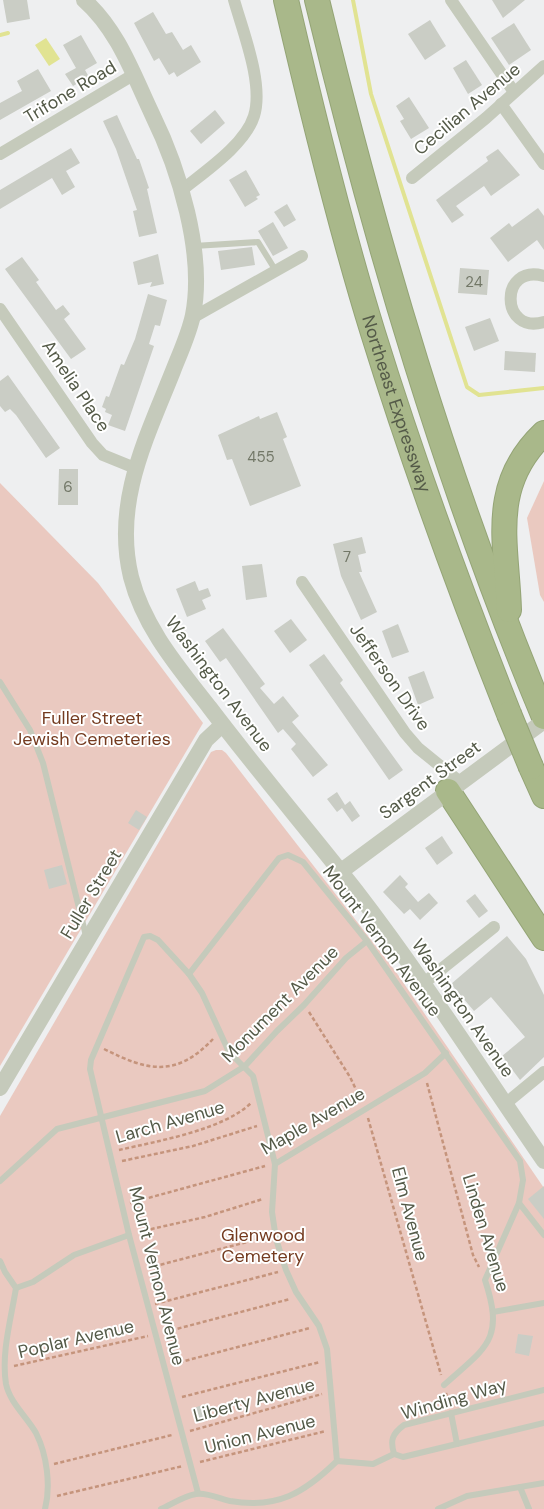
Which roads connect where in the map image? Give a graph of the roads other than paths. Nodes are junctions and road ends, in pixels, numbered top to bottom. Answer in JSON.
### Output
{"nodes":[{"id":1,"x":84,"y":0,"type":"edge"},
{"id":2,"x":234,"y":0,"type":"edge"},
{"id":3,"x":286,"y":0,"type":"edge"},
{"id":4,"x":317,"y":0,"type":"edge"},
{"id":5,"x":451,"y":0,"type":"edge"},
{"id":6,"x":544,"y":66,"type":"edge"},
{"id":7,"x":133,"y":75,"type":"junction"},
{"id":8,"x":514,"y":92,"type":"junction"},
{"id":9,"x":501,"y":104,"type":"junction"},
{"id":10,"x":0,"y":154,"type":"edge"},
{"id":11,"x":544,"y":164,"type":"edge"},
{"id":12,"x":412,"y":178,"type":"dead end"},
{"id":13,"x":182,"y":190,"type":"junction"},
{"id":14,"x":192,"y":246,"type":"junction"},
{"id":15,"x":302,"y":256,"type":"dead end"},
{"id":16,"x":276,"y":271,"type":"junction"},
{"id":17,"x":544,"y":276,"type":"edge"},
{"id":18,"x":0,"y":309,"type":"edge"},
{"id":19,"x":192,"y":318,"type":"junction"},
{"id":20,"x":544,"y":322,"type":"edge"},
{"id":21,"x":544,"y":433,"type":"edge"},
{"id":22,"x":135,"y":468,"type":"junction"},
{"id":23,"x":302,"y":582,"type":"dead end"},
{"id":24,"x":509,"y":630,"type":"junction"},
{"id":25,"x":0,"y":682,"type":"edge"},
{"id":26,"x":540,"y":707,"type":"edge"},
{"id":27,"x":544,"y":721,"type":"edge"},
{"id":28,"x":222,"y":725,"type":"junction"},
{"id":29,"x":454,"y":787,"type":"junction"},
{"id":30,"x":544,"y":796,"type":"edge"},
{"id":31,"x":340,"y":872,"type":"junction"},
{"id":32,"x":494,"y":927,"type":"dead end"},
{"id":33,"x":544,"y":938,"type":"edge"},
{"id":34,"x":87,"y":940,"type":"junction"},
{"id":35,"x":367,"y":941,"type":"junction"},
{"id":36,"x":189,"y":974,"type":"junction"},
{"id":37,"x":424,"y":983,"type":"junction"},
{"id":38,"x":446,"y":1053,"type":"junction"},
{"id":39,"x":245,"y":1066,"type":"junction"},
{"id":40,"x":544,"y":1072,"type":"edge"},
{"id":41,"x":0,"y":1088,"type":"edge"},
{"id":42,"x":505,"y":1104,"type":"junction"},
{"id":43,"x":102,"y":1118,"type":"junction"},
{"id":44,"x":544,"y":1161,"type":"edge"},
{"id":45,"x":275,"y":1164,"type":"junction"},
{"id":46,"x":0,"y":1182,"type":"edge"},
{"id":47,"x":519,"y":1203,"type":"junction"},
{"id":48,"x":129,"y":1235,"type":"junction"},
{"id":49,"x":544,"y":1235,"type":"edge"},
{"id":50,"x":0,"y":1261,"type":"edge"},
{"id":51,"x":485,"y":1280,"type":"joint"},
{"id":52,"x":16,"y":1288,"type":"junction"},
{"id":53,"x":544,"y":1303,"type":"edge"},
{"id":54,"x":493,"y":1312,"type":"junction"},
{"id":55,"x":444,"y":1385,"type":"road end"},
{"id":56,"x":544,"y":1390,"type":"edge"},
{"id":57,"x":451,"y":1413,"type":"junction"},
{"id":58,"x":544,"y":1423,"type":"edge"},
{"id":59,"x":457,"y":1444,"type":"junction"},
{"id":60,"x":394,"y":1454,"type":"junction"},
{"id":61,"x":337,"y":1462,"type":"junction"},
{"id":62,"x":544,"y":1483,"type":"edge"},
{"id":63,"x":520,"y":1487,"type":"junction"},
{"id":64,"x":198,"y":1493,"type":"junction"},
{"id":65,"x":45,"y":1509,"type":"edge"},
{"id":66,"x":160,"y":1509,"type":"edge"},
{"id":67,"x":439,"y":1509,"type":"edge"},
{"id":68,"x":529,"y":1509,"type":"edge"}],
"edges":[{"from":1,"to":7,"type":"street","name":"Washington Avenue"},
{"from":2,"to":13,"type":"street"},
{"from":3,"to":30,"type":"highway","name":"Northeast Expressway","bridge":true},
{"from":4,"to":24,"type":"highway","name":"Northeast Expressway"},
{"from":5,"to":8,"type":"street"},
{"from":6,"to":8,"type":"street","name":"Cecilian Avenue"},
{"from":7,"to":10,"type":"street","name":"Trifone Road"},
{"from":7,"to":13,"type":"street","name":"Washington Avenue"},
{"from":8,"to":9,"type":"street","name":"Cecilian Avenue"},
{"from":9,"to":11,"type":"street"},
{"from":9,"to":12,"type":"street","name":"Cecilian Avenue"},
{"from":13,"to":14,"type":"street","name":"Washington Avenue"},
{"from":14,"to":16,"type":"lane"},
{"from":14,"to":19,"type":"street","name":"Washington Avenue"},
{"from":15,"to":16,"type":"street"},
{"from":16,"to":19,"type":"street"},
{"from":17,"to":20,"type":"street"},
{"from":18,"to":22,"type":"street","name":"Amelia Place"},
{"from":19,"to":22,"type":"street","name":"Washington Avenue"},
{"from":21,"to":24,"type":"highway"},
{"from":22,"to":28,"type":"street","name":"Washington Avenue"},
{"from":23,"to":29,"type":"street","name":"Jefferson Drive"},
{"from":24,"to":26,"type":"highway","name":"Northeast Expressway"},
{"from":25,"to":34,"type":"lane"},
{"from":27,"to":29,"type":"street","name":"Sargent Street"},
{"from":28,"to":31,"type":"street","name":"Washington Avenue"},
{"from":28,"to":34,"type":"street","name":"Fuller Street"},
{"from":29,"to":31,"type":"street","name":"Sargent Street"},
{"from":29,"to":33,"type":"highway"},
{"from":31,"to":37,"type":"street","name":"Washington Avenue"},
{"from":32,"to":37,"type":"street"},
{"from":34,"to":41,"type":"street","name":"Fuller Street"},
{"from":35,"to":36,"type":"lane","name":"Mount Vernon Avenue"},
{"from":35,"to":38,"type":"lane","name":"Mount Vernon Avenue"},
{"from":35,"to":39,"type":"lane","name":"Monument Avenue"},
{"from":36,"to":39,"type":"lane"},
{"from":36,"to":43,"type":"lane","name":"Mount Vernon Avenue"},
{"from":37,"to":42,"type":"street","name":"Washington Avenue"},
{"from":38,"to":45,"type":"lane","name":"Maple Avenue"},
{"from":38,"to":47,"type":"lane","name":"Mount Vernon Avenue"},
{"from":39,"to":43,"type":"lane","name":"Monument Avenue"},
{"from":39,"to":45,"type":"lane"},
{"from":40,"to":42,"type":"street"},
{"from":42,"to":44,"type":"street","name":"Washington Avenue"},
{"from":43,"to":46,"type":"lane","name":"Monument Avenue"},
{"from":43,"to":48,"type":"lane","name":"Mount Vernon Avenue"},
{"from":45,"to":61,"type":"lane"},
{"from":47,"to":49,"type":"lane"},
{"from":47,"to":51,"type":"lane","name":"Mount Vernon Avenue"},
{"from":48,"to":52,"type":"lane"},
{"from":48,"to":64,"type":"lane","name":"Mount Vernon Avenue"},
{"from":50,"to":52,"type":"lane"},
{"from":51,"to":54,"type":"lane","name":"Linden Avenue"},
{"from":52,"to":65,"type":"lane"},
{"from":53,"to":54,"type":"lane"},
{"from":54,"to":55,"type":"lane","name":"Linden Avenue"},
{"from":56,"to":57,"type":"lane","name":"Winding Way"},
{"from":57,"to":59,"type":"lane"},
{"from":57,"to":60,"type":"lane","name":"Winding Way"},
{"from":58,"to":59,"type":"lane"},
{"from":59,"to":60,"type":"lane"},
{"from":60,"to":61,"type":"lane"},
{"from":61,"to":64,"type":"lane"},
{"from":62,"to":63,"type":"lane"},
{"from":63,"to":67,"type":"lane"},
{"from":63,"to":68,"type":"lane"},
{"from":64,"to":66,"type":"lane"}]}
